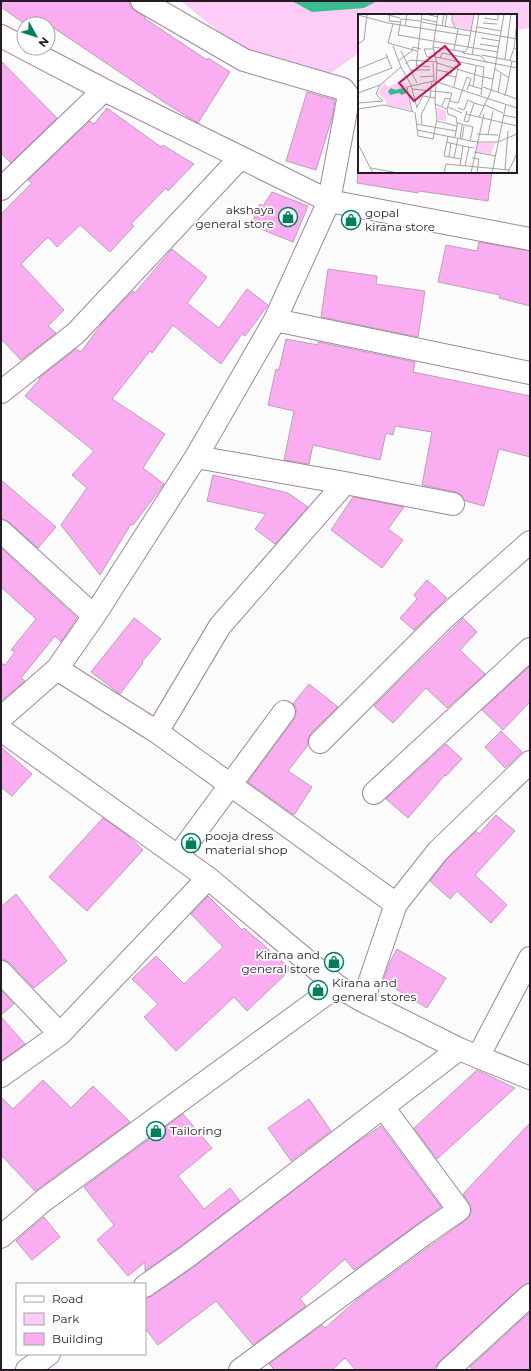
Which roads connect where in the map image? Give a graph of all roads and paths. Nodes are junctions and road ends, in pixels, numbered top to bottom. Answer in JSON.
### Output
{"nodes":[{"id":1,"x":142,"y":1,"type":"edge"},
{"id":2,"x":1,"y":36,"type":"edge"},
{"id":3,"x":104,"y":90,"type":"junction"},
{"id":4,"x":240,"y":158,"type":"junction"},
{"id":5,"x":1,"y":189,"type":"edge"},
{"id":6,"x":328,"y":201,"type":"junction"},
{"id":7,"x":530,"y":239,"type":"edge"},
{"id":8,"x":275,"y":320,"type":"junction"},
{"id":9,"x":530,"y":373,"type":"edge"},
{"id":10,"x":1,"y":392,"type":"edge"},
{"id":11,"x":196,"y":457,"type":"junction"},
{"id":12,"x":345,"y":483,"type":"junction"},
{"id":13,"x":453,"y":504,"type":"dead end"},
{"id":14,"x":1,"y":531,"type":"edge"},
{"id":15,"x":530,"y":542,"type":"edge"},
{"id":16,"x":94,"y":616,"type":"junction"},
{"id":17,"x":530,"y":649,"type":"edge"},
{"id":18,"x":56,"y":669,"type":"junction"},
{"id":19,"x":284,"y":712,"type":"dead end"},
{"id":20,"x":1,"y":718,"type":"edge"},
{"id":21,"x":1,"y":730,"type":"edge"},
{"id":22,"x":157,"y":732,"type":"junction"},
{"id":23,"x":320,"y":742,"type":"dead end"},
{"id":24,"x":530,"y":762,"type":"edge"},
{"id":25,"x":229,"y":785,"type":"junction"},
{"id":26,"x":374,"y":793,"type":"dead end"},
{"id":27,"x":178,"y":856,"type":"junction"},
{"id":28,"x":208,"y":878,"type":"junction"},
{"id":29,"x":396,"y":904,"type":"junction"},
{"id":30,"x":530,"y":958,"type":"edge"},
{"id":31,"x":1,"y":972,"type":"edge"},
{"id":32,"x":337,"y":986,"type":"junction"},
{"id":33,"x":363,"y":1001,"type":"junction"},
{"id":34,"x":60,"y":1034,"type":"junction"},
{"id":35,"x":469,"y":1053,"type":"junction"},
{"id":36,"x":1,"y":1076,"type":"edge"},
{"id":37,"x":530,"y":1078,"type":"edge"},
{"id":38,"x":383,"y":1106,"type":"junction"},
{"id":39,"x":1,"y":1237,"type":"edge"},
{"id":40,"x":146,"y":1285,"type":"edge"},
{"id":41,"x":530,"y":1295,"type":"edge"},
{"id":42,"x":48,"y":1355,"type":"edge"},
{"id":43,"x":27,"y":1370,"type":"edge"},
{"id":44,"x":240,"y":1370,"type":"edge"},
{"id":45,"x":448,"y":1370,"type":"edge"}],
"edges":[{"from":1,"to":6,"type":"street"},
{"from":2,"to":3,"type":"street"},
{"from":3,"to":4,"type":"street"},
{"from":3,"to":5,"type":"street"},
{"from":4,"to":6,"type":"street"},
{"from":4,"to":10,"type":"street"},
{"from":6,"to":7,"type":"street"},
{"from":6,"to":8,"type":"street"},
{"from":8,"to":9,"type":"street"},
{"from":8,"to":11,"type":"street"},
{"from":11,"to":12,"type":"street"},
{"from":11,"to":16,"type":"street"},
{"from":12,"to":13,"type":"street"},
{"from":12,"to":22,"type":"street"},
{"from":14,"to":16,"type":"street"},
{"from":15,"to":23,"type":"street"},
{"from":16,"to":18,"type":"street"},
{"from":17,"to":26,"type":"street"},
{"from":18,"to":20,"type":"street"},
{"from":18,"to":22,"type":"street"},
{"from":19,"to":25,"type":"street"},
{"from":21,"to":27,"type":"street"},
{"from":22,"to":25,"type":"street"},
{"from":24,"to":29,"type":"street"},
{"from":25,"to":27,"type":"street"},
{"from":25,"to":29,"type":"street"},
{"from":27,"to":28,"type":"street"},
{"from":28,"to":32,"type":"street"},
{"from":28,"to":34,"type":"street"},
{"from":29,"to":33,"type":"street"},
{"from":30,"to":35,"type":"street"},
{"from":31,"to":34,"type":"street"},
{"from":32,"to":33,"type":"street"},
{"from":32,"to":39,"type":"street"},
{"from":33,"to":35,"type":"street"},
{"from":34,"to":36,"type":"street"},
{"from":35,"to":37,"type":"street"},
{"from":35,"to":38,"type":"street"},
{"from":38,"to":40,"type":"street"},
{"from":38,"to":44,"type":"street"},
{"from":41,"to":45,"type":"street"},
{"from":42,"to":43,"type":"street"}]}
